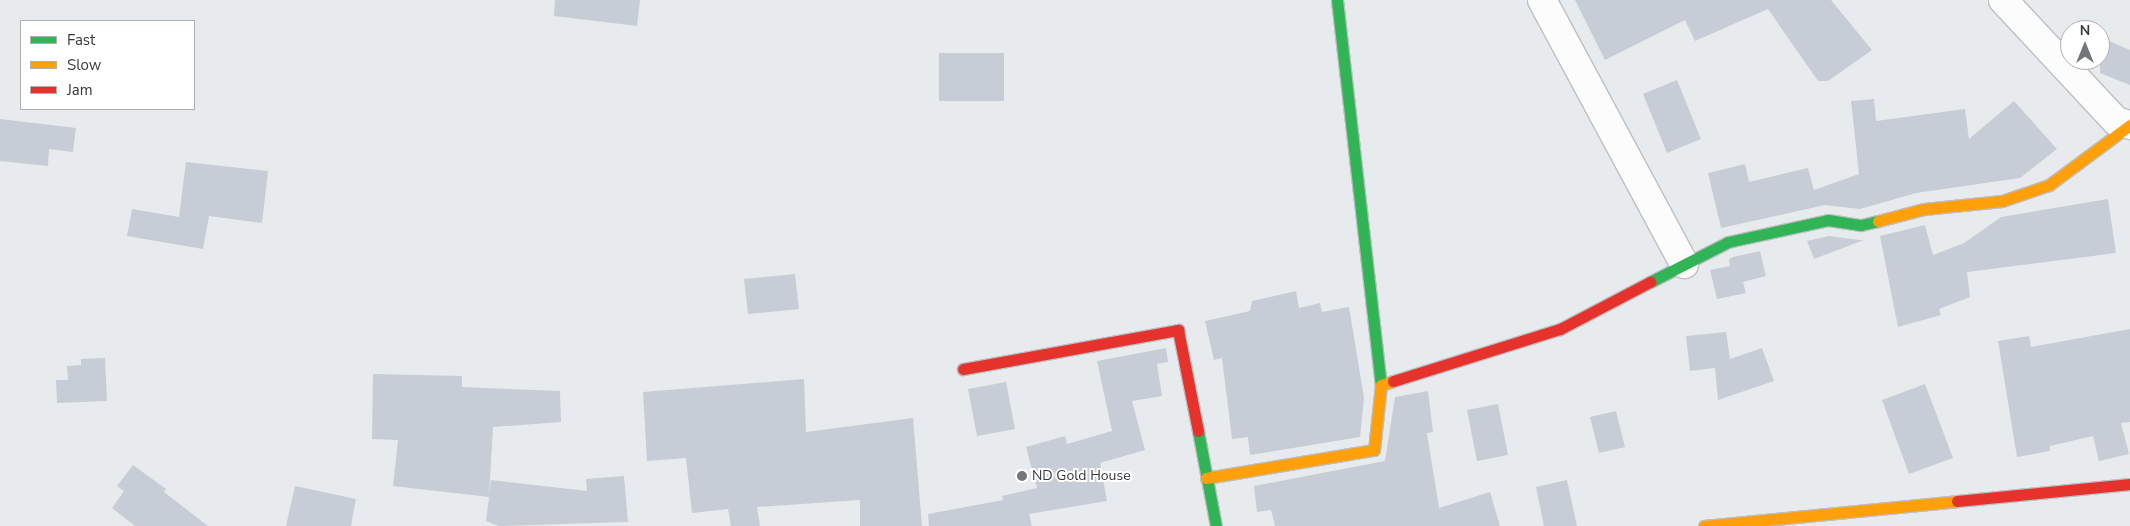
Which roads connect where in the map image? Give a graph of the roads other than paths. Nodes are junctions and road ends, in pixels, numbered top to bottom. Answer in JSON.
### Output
{"nodes":[{"id":1,"x":1337,"y":0,"type":"edge"},
{"id":2,"x":1542,"y":0,"type":"edge"},
{"id":3,"x":2004,"y":0,"type":"edge"},
{"id":4,"x":2130,"y":125,"type":"edge"},
{"id":5,"x":1684,"y":264,"type":"junction"},
{"id":6,"x":963,"y":369,"type":"dead end"},
{"id":7,"x":1381,"y":385,"type":"junction"},
{"id":8,"x":1206,"y":478,"type":"junction"},
{"id":9,"x":2130,"y":484,"type":"edge"},
{"id":10,"x":1216,"y":526,"type":"edge"},
{"id":11,"x":1704,"y":526,"type":"edge"}],
"edges":[{"from":1,"to":7,"type":"street"},
{"from":2,"to":5,"type":"street"},
{"from":3,"to":4,"type":"street"},
{"from":4,"to":5,"type":"street"},
{"from":5,"to":7,"type":"street"},
{"from":6,"to":8,"type":"street"},
{"from":7,"to":8,"type":"street"},
{"from":8,"to":10,"type":"street"},
{"from":9,"to":11,"type":"street"}]}
